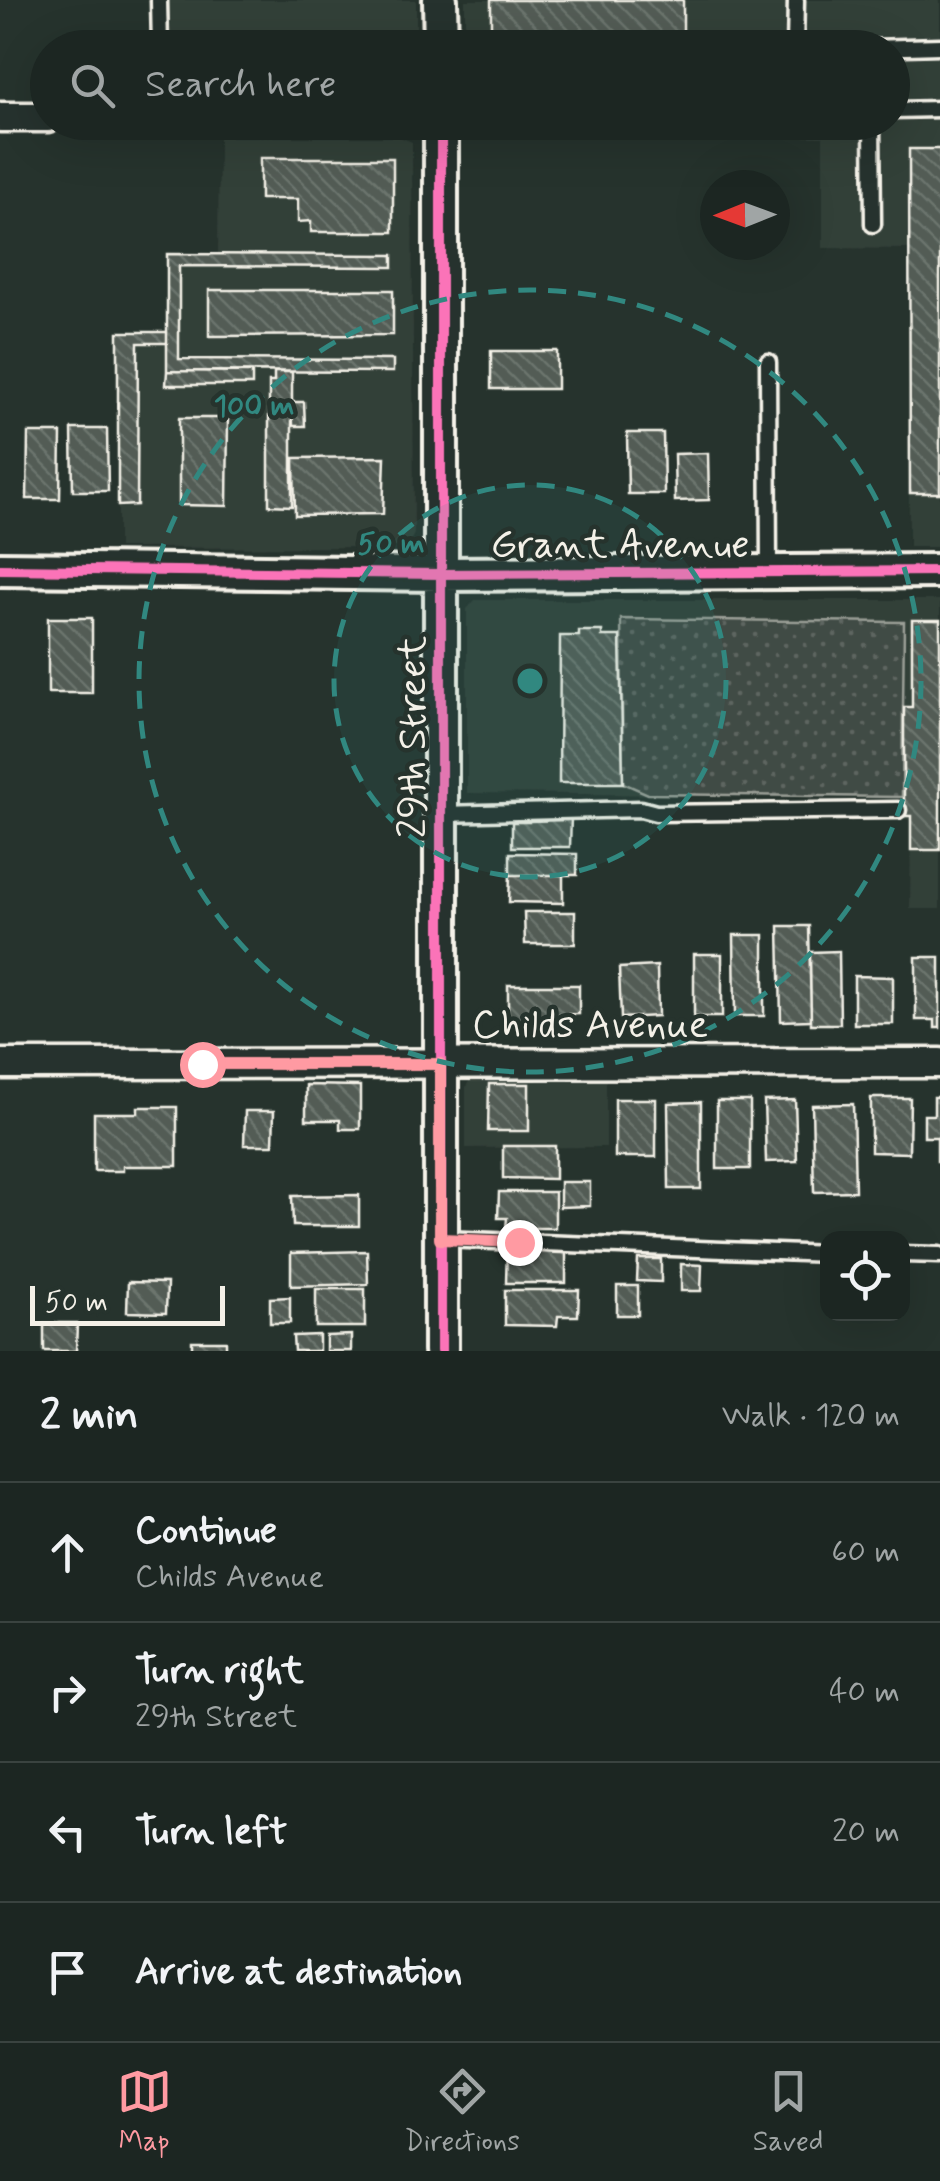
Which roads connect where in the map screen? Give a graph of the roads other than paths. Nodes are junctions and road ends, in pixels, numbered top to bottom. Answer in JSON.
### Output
{"nodes":[{"id":1,"x":159,"y":0,"type":"edge"},
{"id":2,"x":440,"y":0,"type":"edge"},
{"id":3,"x":796,"y":0,"type":"edge"},
{"id":4,"x":160,"y":30,"type":"edge"},
{"id":5,"x":440,"y":30,"type":"edge"},
{"id":6,"x":796,"y":30,"type":"edge"},
{"id":7,"x":940,"y":46,"type":"edge"},
{"id":8,"x":910,"y":47,"type":"edge"},
{"id":9,"x":940,"y":109,"type":"edge"},
{"id":10,"x":910,"y":110,"type":"edge"},
{"id":11,"x":0,"y":117,"type":"edge"},
{"id":12,"x":30,"y":117,"type":"edge"},
{"id":13,"x":440,"y":140,"type":"edge"},
{"id":14,"x":872,"y":140,"type":"edge"},
{"id":15,"x":873,"y":224,"type":"dead end"},
{"id":16,"x":768,"y":362,"type":"dead end"},
{"id":17,"x":0,"y":569,"type":"edge"},
{"id":18,"x":940,"y":571,"type":"edge"},
{"id":19,"x":769,"y":572,"type":"junction"},
{"id":20,"x":441,"y":574,"type":"junction"},
{"id":21,"x":898,"y":810,"type":"dead end"},
{"id":22,"x":440,"y":814,"type":"junction"},
{"id":23,"x":940,"y":1063,"type":"edge"},
{"id":24,"x":0,"y":1064,"type":"edge"},
{"id":25,"x":440,"y":1064,"type":"junction"},
{"id":26,"x":440,"y":1239,"type":"junction"},
{"id":27,"x":820,"y":1254,"type":"edge"},
{"id":28,"x":910,"y":1254,"type":"edge"},
{"id":29,"x":940,"y":1255,"type":"edge"},
{"id":30,"x":440,"y":1351,"type":"edge"}],
"edges":[{"from":1,"to":4,"type":"lane"},
{"from":2,"to":5,"type":"street"},
{"from":3,"to":6,"type":"lane"},
{"from":7,"to":8,"type":"lane"},
{"from":9,"to":10,"type":"lane"},
{"from":11,"to":12,"type":"street"},
{"from":13,"to":20,"type":"street","name":"29th Street"},
{"from":14,"to":15,"type":"lane"},
{"from":16,"to":19,"type":"lane"},
{"from":17,"to":20,"type":"street","name":"Grant Avenue"},
{"from":18,"to":19,"type":"street","name":"Grant Avenue"},
{"from":19,"to":20,"type":"street","name":"Grant Avenue"},
{"from":20,"to":22,"type":"street","name":"29th Street"},
{"from":21,"to":22,"type":"lane"},
{"from":22,"to":25,"type":"street","name":"29th Street"},
{"from":23,"to":25,"type":"street","name":"Childs Avenue"},
{"from":24,"to":25,"type":"street","name":"Childs Avenue"},
{"from":25,"to":26,"type":"street","name":"29th Street"},
{"from":26,"to":27,"type":"lane"},
{"from":26,"to":30,"type":"street","name":"29th Street"},
{"from":28,"to":29,"type":"lane"}]}
